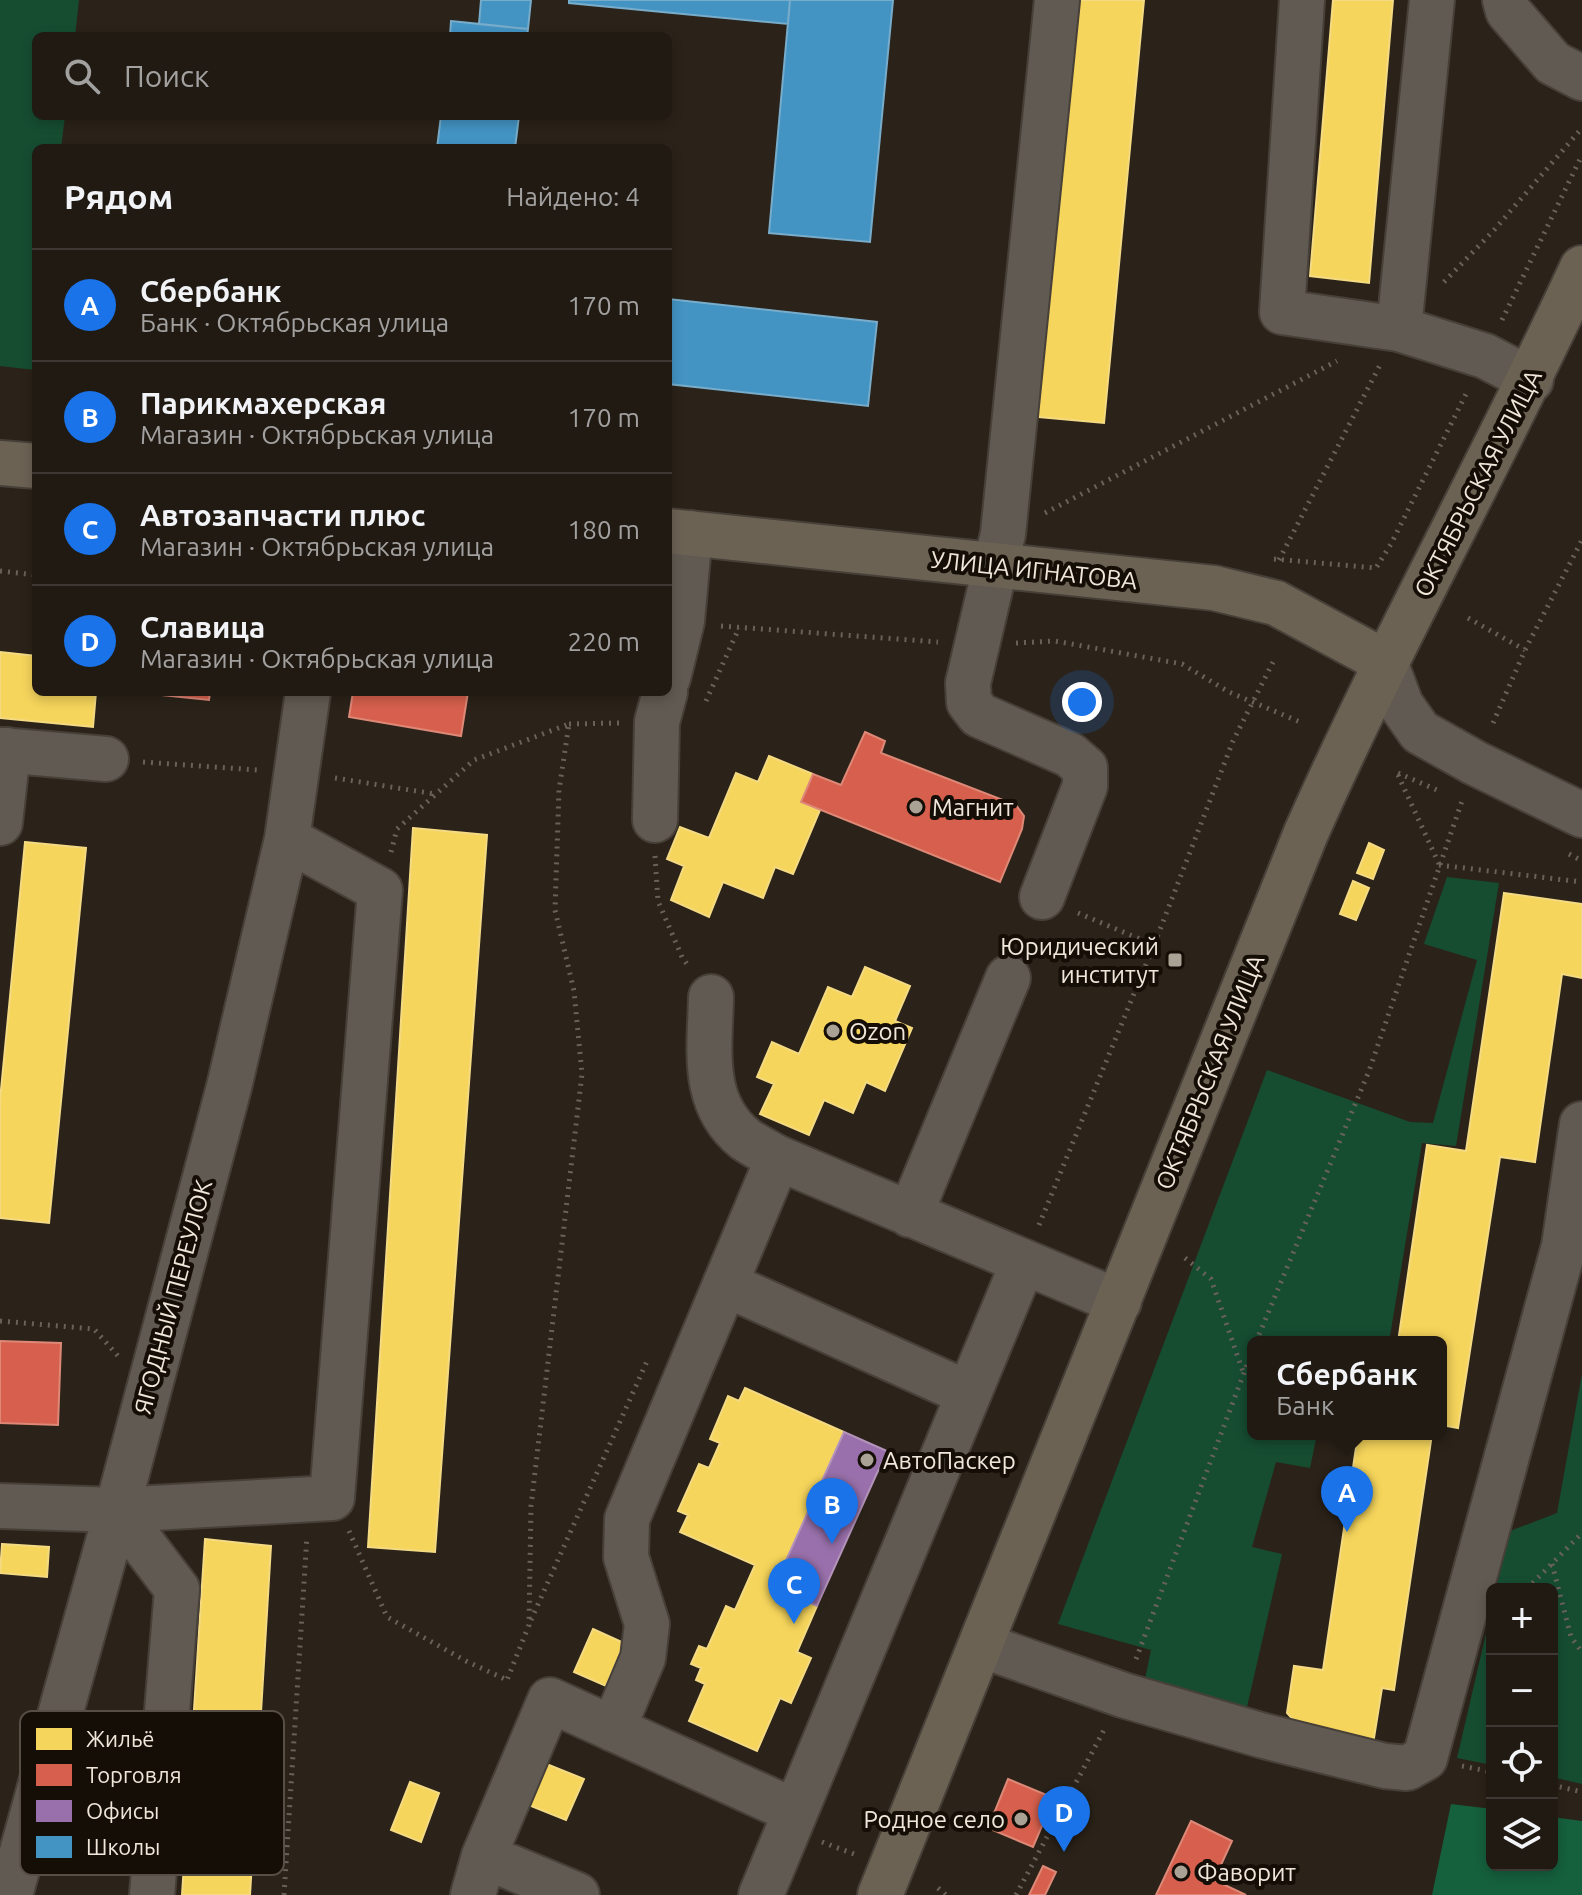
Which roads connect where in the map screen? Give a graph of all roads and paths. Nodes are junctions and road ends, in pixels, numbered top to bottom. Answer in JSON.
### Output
{"nodes":[{"id":1,"x":1057,"y":0,"type":"edge"},
{"id":2,"x":1302,"y":0,"type":"edge"},
{"id":3,"x":1432,"y":0,"type":"edge"},
{"id":4,"x":1505,"y":0,"type":"edge"},
{"id":5,"x":1582,"y":78,"type":"edge"},
{"id":6,"x":1582,"y":128,"type":"edge"},
{"id":7,"x":1582,"y":268,"type":"edge"},
{"id":8,"x":1441,"y":285,"type":"dead end"},
{"id":9,"x":1399,"y":329,"type":"junction"},
{"id":10,"x":1342,"y":358,"type":"dead end"},
{"id":11,"x":1531,"y":380,"type":"junction"},
{"id":12,"x":0,"y":463,"type":"edge"},
{"id":13,"x":32,"y":466,"type":"edge"},
{"id":14,"x":679,"y":532,"type":"edge"},
{"id":15,"x":1582,"y":540,"type":"edge"},
{"id":16,"x":998,"y":550,"type":"junction"},
{"id":17,"x":1376,"y":568,"type":"dead end"},
{"id":18,"x":0,"y":571,"type":"edge"},
{"id":19,"x":32,"y":575,"type":"edge"},
{"id":20,"x":1468,"y":618,"type":"dead end"},
{"id":21,"x":682,"y":621,"type":"junction"},
{"id":22,"x":976,"y":645,"type":"junction"},
{"id":23,"x":1525,"y":650,"type":"junction"},
{"id":24,"x":672,"y":662,"type":"edge"},
{"id":25,"x":1273,"y":662,"type":"dead end"},
{"id":26,"x":1385,"y":662,"type":"junction"},
{"id":27,"x":307,"y":696,"type":"edge"},
{"id":28,"x":1251,"y":702,"type":"junction"},
{"id":29,"x":661,"y":707,"type":"edge"},
{"id":30,"x":1300,"y":722,"type":"dead end"},
{"id":31,"x":1493,"y":723,"type":"dead end"},
{"id":32,"x":569,"y":724,"type":"junction"},
{"id":33,"x":4,"y":750,"type":"edge"},
{"id":34,"x":106,"y":759,"type":"joint"},
{"id":35,"x":297,"y":773,"type":"junction"},
{"id":36,"x":436,"y":794,"type":"junction"},
{"id":37,"x":1582,"y":815,"type":"edge"},
{"id":38,"x":655,"y":820,"type":"dead end"},
{"id":39,"x":0,"y":823,"type":"edge"},
{"id":40,"x":287,"y":839,"type":"junction"},
{"id":41,"x":1439,"y":865,"type":"junction"},
{"id":42,"x":1582,"y":882,"type":"edge"},
{"id":43,"x":380,"y":890,"type":"junction"},
{"id":44,"x":1042,"y":897,"type":"joint"},
{"id":45,"x":1154,"y":945,"type":"junction"},
{"id":46,"x":1008,"y":978,"type":"dead end"},
{"id":47,"x":711,"y":997,"type":"dead end"},
{"id":48,"x":1582,"y":1124,"type":"edge"},
{"id":49,"x":778,"y":1158,"type":"junction"},
{"id":50,"x":910,"y":1215,"type":"junction"},
{"id":51,"x":1185,"y":1258,"type":"dead end"},
{"id":52,"x":1023,"y":1263,"type":"junction"},
{"id":53,"x":725,"y":1284,"type":"junction"},
{"id":54,"x":1119,"y":1302,"type":"junction"},
{"id":55,"x":0,"y":1321,"type":"edge"},
{"id":56,"x":1259,"y":1336,"type":"edge"},
{"id":57,"x":650,"y":1353,"type":"dead end"},
{"id":58,"x":126,"y":1358,"type":"dead end"},
{"id":59,"x":1247,"y":1363,"type":"edge"},
{"id":60,"x":1243,"y":1373,"type":"junction"},
{"id":61,"x":967,"y":1393,"type":"junction"},
{"id":62,"x":320,"y":1499,"type":"junction"},
{"id":63,"x":0,"y":1506,"type":"edge"},
{"id":64,"x":117,"y":1510,"type":"junction"},
{"id":65,"x":1582,"y":1533,"type":"edge"},
{"id":66,"x":1552,"y":1564,"type":"junction"},
{"id":67,"x":1533,"y":1583,"type":"edge"},
{"id":68,"x":529,"y":1625,"type":"junction"},
{"id":69,"x":981,"y":1645,"type":"junction"},
{"id":70,"x":1582,"y":1652,"type":"edge"},
{"id":71,"x":1123,"y":1695,"type":"junction"},
{"id":72,"x":61,"y":1711,"type":"edge"},
{"id":73,"x":167,"y":1711,"type":"edge"},
{"id":74,"x":613,"y":1729,"type":"junction"},
{"id":75,"x":1558,"y":1786,"type":"edge"},
{"id":76,"x":1582,"y":1792,"type":"edge"},
{"id":77,"x":794,"y":1811,"type":"junction"},
{"id":78,"x":20,"y":1859,"type":"edge"},
{"id":79,"x":154,"y":1875,"type":"edge"},
{"id":80,"x":478,"y":1875,"type":"edge"},
{"id":81,"x":938,"y":1888,"type":"dead end"},
{"id":82,"x":10,"y":1895,"type":"edge"},
{"id":83,"x":152,"y":1895,"type":"edge"},
{"id":84,"x":284,"y":1895,"type":"edge"},
{"id":85,"x":577,"y":1895,"type":"edge"},
{"id":86,"x":761,"y":1895,"type":"edge"},
{"id":87,"x":880,"y":1895,"type":"edge"},
{"id":88,"x":946,"y":1895,"type":"edge"},
{"id":89,"x":1016,"y":1895,"type":"edge"}],
"edges":[{"from":1,"to":16,"type":"street"},
{"from":2,"to":9,"type":"street"},
{"from":3,"to":9,"type":"street"},
{"from":4,"to":5,"type":"street"},
{"from":6,"to":8,"type":"path"},
{"from":7,"to":11,"type":"main road","name":"ОКТЯБРЬСКАЯ УЛИЦА"},
{"from":9,"to":11,"type":"street"},
{"from":9,"to":17,"type":"path"},
{"from":10,"to":16,"type":"path"},
{"from":11,"to":26,"type":"main road","name":"ОКТЯБРЬСКАЯ УЛИЦА"},
{"from":12,"to":13,"type":"main road"},
{"from":14,"to":16,"type":"main road","name":"УЛИЦА ИГНАТОВА"},
{"from":14,"to":21,"type":"street"},
{"from":15,"to":23,"type":"path"},
{"from":16,"to":22,"type":"street"},
{"from":16,"to":26,"type":"main road","name":"УЛИЦА ИГНАТОВА"},
{"from":18,"to":19,"type":"path"},
{"from":20,"to":23,"type":"path"},
{"from":21,"to":22,"type":"path"},
{"from":21,"to":24,"type":"street"},
{"from":22,"to":28,"type":"path"},
{"from":22,"to":44,"type":"street"},
{"from":23,"to":31,"type":"path"},
{"from":25,"to":28,"type":"path"},
{"from":26,"to":37,"type":"street"},
{"from":26,"to":54,"type":"main road","name":"ОКТЯБРЬСКАЯ УЛИЦА"},
{"from":27,"to":35,"type":"street","name":"ЯГОДНЫЙ ПЕРЕУЛОК"},
{"from":28,"to":30,"type":"path"},
{"from":28,"to":45,"type":"path"},
{"from":29,"to":32,"type":"path"},
{"from":29,"to":38,"type":"street"},
{"from":32,"to":36,"type":"path"},
{"from":32,"to":68,"type":"path"},
{"from":33,"to":34,"type":"street"},
{"from":33,"to":39,"type":"street"},
{"from":34,"to":35,"type":"path"},
{"from":35,"to":36,"type":"path"},
{"from":35,"to":40,"type":"street","name":"ЯГОДНЫЙ ПЕРЕУЛОК"},
{"from":36,"to":43,"type":"path"},
{"from":40,"to":43,"type":"street"},
{"from":40,"to":64,"type":"street","name":"ЯГОДНЫЙ ПЕРЕУЛОК"},
{"from":41,"to":41,"type":"path"},
{"from":41,"to":42,"type":"path"},
{"from":41,"to":56,"type":"path"},
{"from":43,"to":62,"type":"street"},
{"from":44,"to":45,"type":"path"},
{"from":45,"to":52,"type":"path"},
{"from":46,"to":50,"type":"street"},
{"from":47,"to":49,"type":"street"},
{"from":48,"to":71,"type":"street"},
{"from":49,"to":50,"type":"street"},
{"from":49,"to":53,"type":"street"},
{"from":50,"to":52,"type":"street"},
{"from":51,"to":60,"type":"path"},
{"from":52,"to":54,"type":"street"},
{"from":52,"to":61,"type":"street"},
{"from":53,"to":61,"type":"street"},
{"from":53,"to":74,"type":"street"},
{"from":54,"to":69,"type":"main road","name":"ОКТЯБРЬСКАЯ УЛИЦА"},
{"from":55,"to":58,"type":"path"},
{"from":57,"to":68,"type":"path"},
{"from":59,"to":60,"type":"path"},
{"from":60,"to":71,"type":"path"},
{"from":61,"to":77,"type":"street"},
{"from":62,"to":64,"type":"street"},
{"from":62,"to":68,"type":"path"},
{"from":62,"to":84,"type":"path"},
{"from":63,"to":64,"type":"street"},
{"from":64,"to":72,"type":"street","name":"ЯГОДНЫЙ ПЕРЕУЛОК"},
{"from":64,"to":73,"type":"street"},
{"from":65,"to":66,"type":"path"},
{"from":66,"to":67,"type":"path"},
{"from":66,"to":70,"type":"path"},
{"from":69,"to":71,"type":"street"},
{"from":69,"to":87,"type":"main road","name":"ОКТЯБРЬСКАЯ УЛИЦА"},
{"from":71,"to":89,"type":"path"},
{"from":74,"to":77,"type":"street"},
{"from":74,"to":80,"type":"street"},
{"from":75,"to":76,"type":"path"},
{"from":77,"to":86,"type":"street"},
{"from":78,"to":82,"type":"street","name":"ЯГОДНЫЙ ПЕРЕУЛОК"},
{"from":79,"to":83,"type":"street"},
{"from":80,"to":85,"type":"street"},
{"from":81,"to":88,"type":"path"}]}
